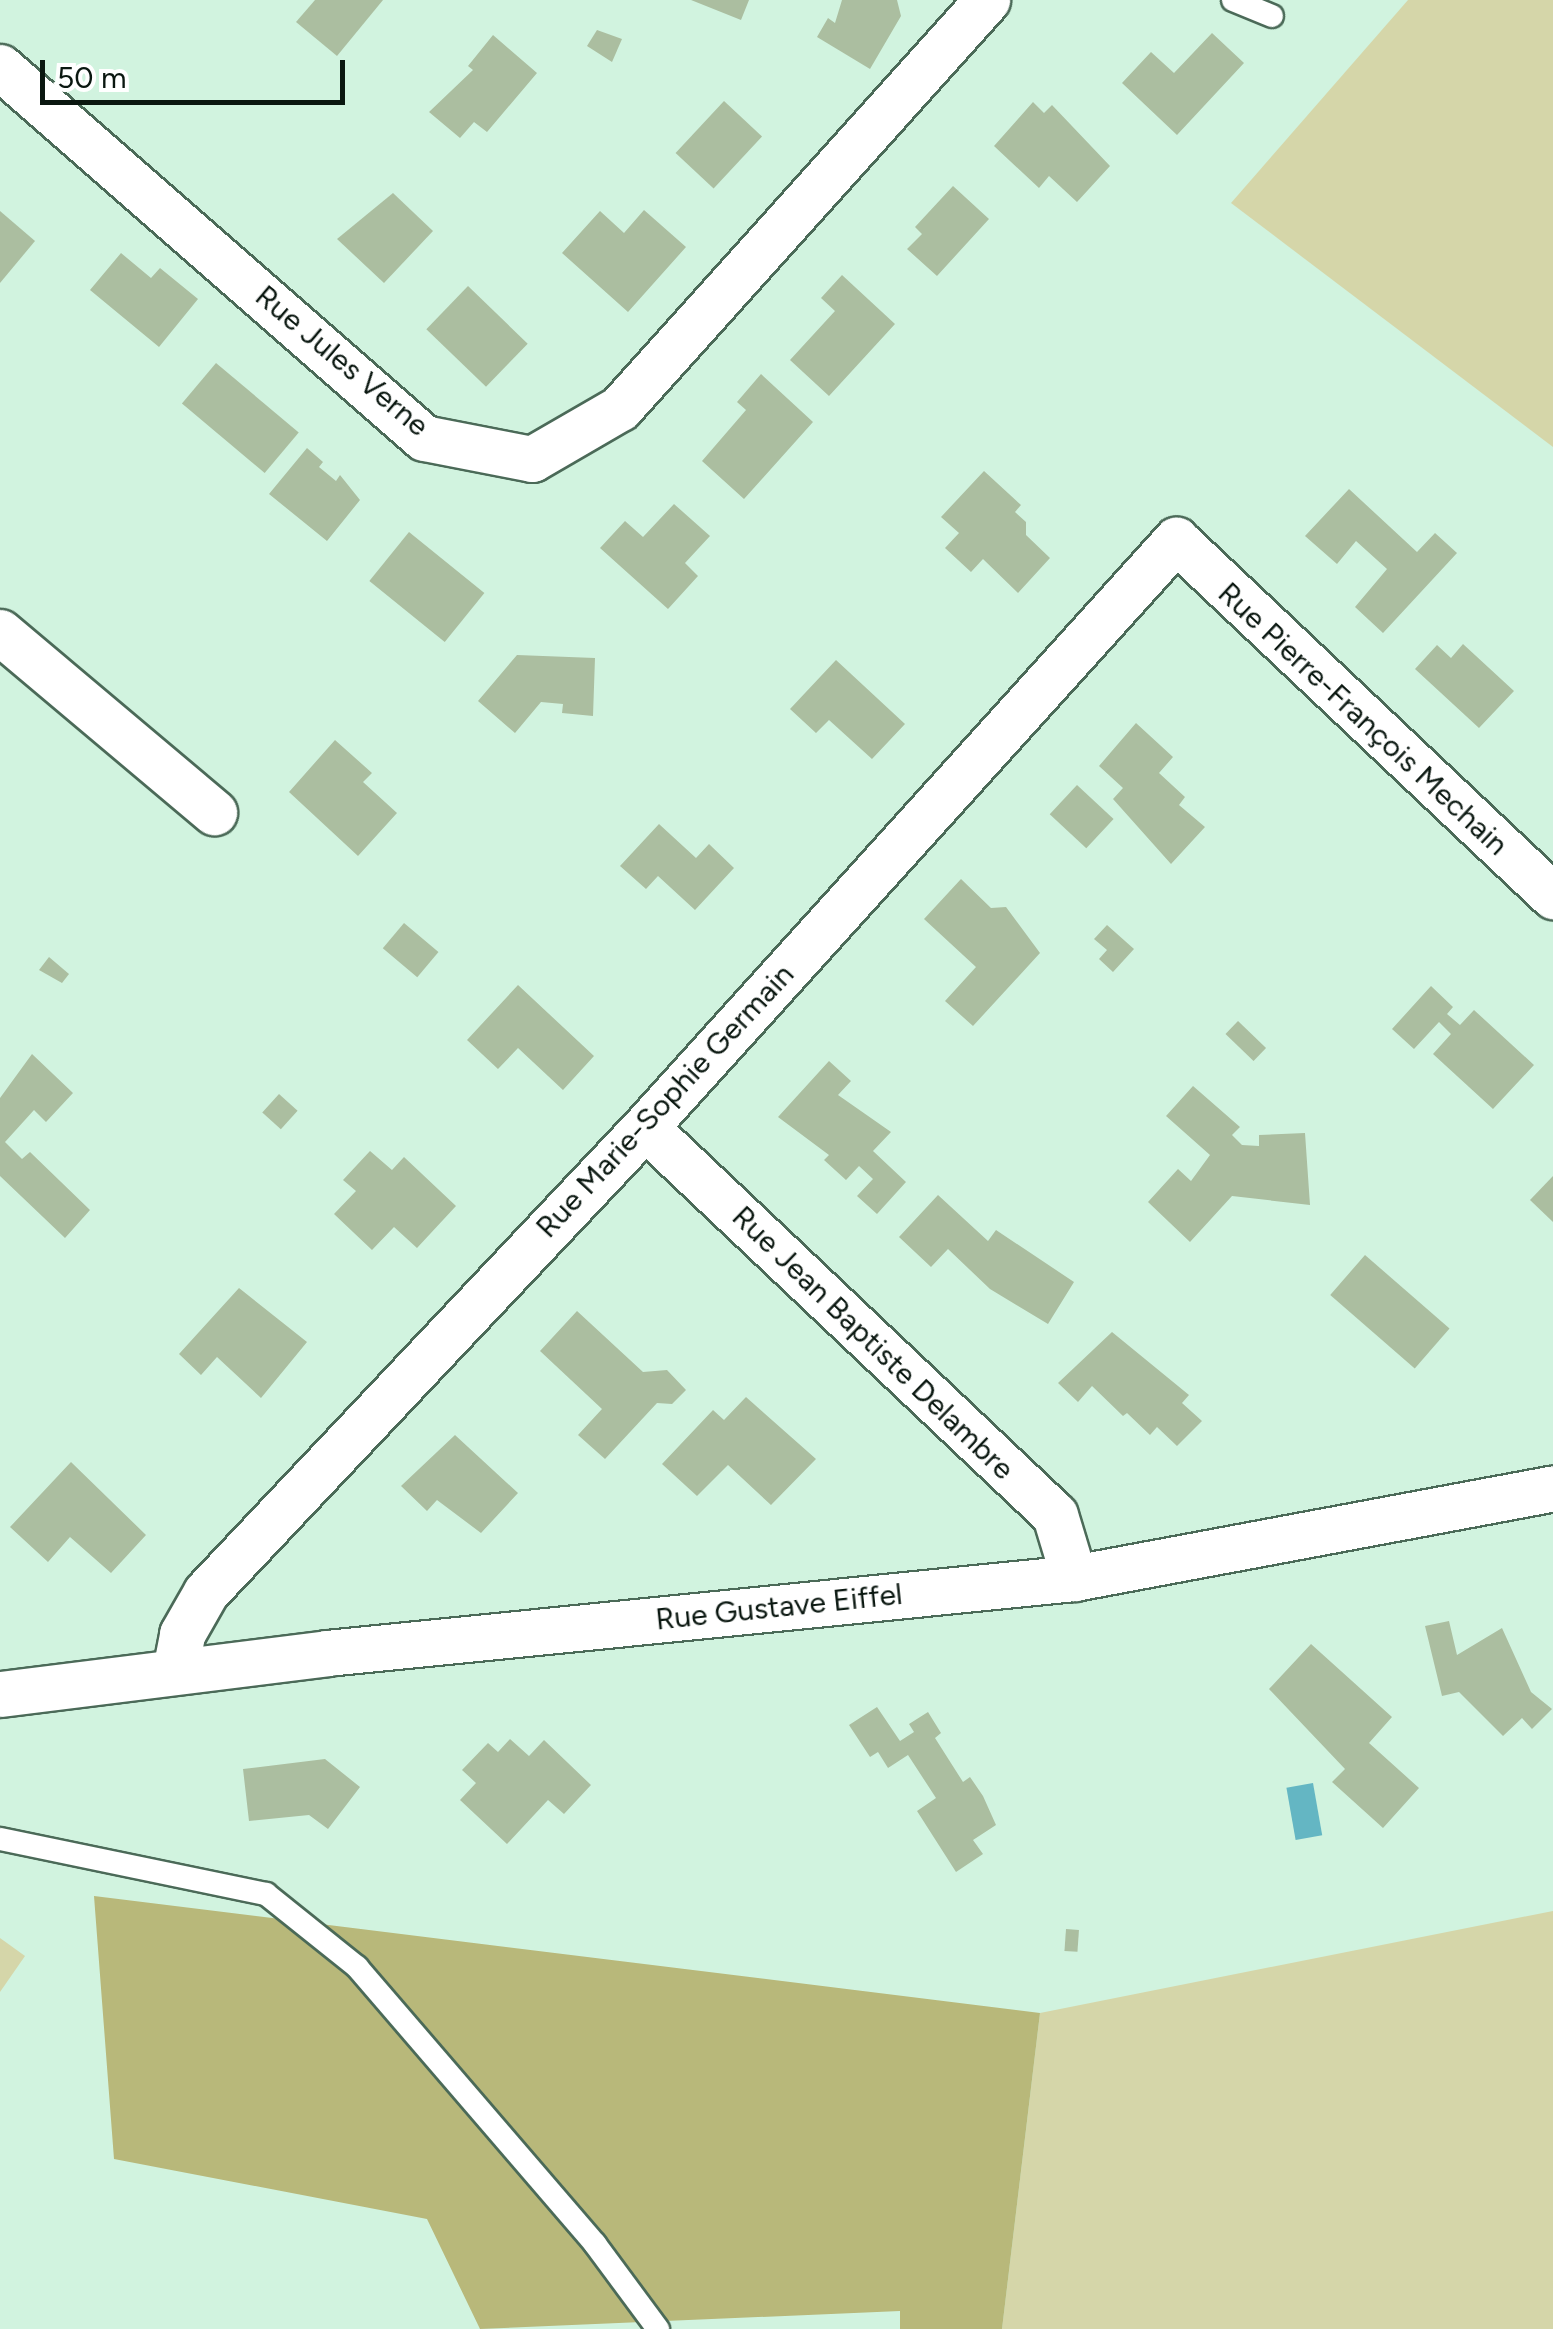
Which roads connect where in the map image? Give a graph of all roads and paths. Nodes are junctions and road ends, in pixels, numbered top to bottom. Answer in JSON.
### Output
{"nodes":[{"id":1,"x":987,"y":0,"type":"edge"},
{"id":2,"x":1233,"y":0,"type":"edge"},
{"id":3,"x":1272,"y":16,"type":"dead end"},
{"id":4,"x":0,"y":66,"type":"edge"},
{"id":5,"x":1176,"y":540,"type":"joint"},
{"id":6,"x":0,"y":632,"type":"edge"},
{"id":7,"x":214,"y":812,"type":"dead end"},
{"id":8,"x":1553,"y":896,"type":"edge"},
{"id":9,"x":645,"y":1126,"type":"junction"},
{"id":10,"x":1553,"y":1488,"type":"edge"},
{"id":11,"x":1074,"y":1578,"type":"junction"},
{"id":12,"x":175,"y":1671,"type":"junction"},
{"id":13,"x":0,"y":1694,"type":"edge"},
{"id":14,"x":0,"y":1839,"type":"edge"},
{"id":15,"x":658,"y":2329,"type":"edge"}],
"edges":[{"from":1,"to":4,"type":"street","name":"Rue Jules Verne"},
{"from":2,"to":3,"type":"lane"},
{"from":5,"to":8,"type":"street","name":"Rue Pierre-François Mechain"},
{"from":5,"to":9,"type":"street","name":"Rue Marie-Sophie Germain"},
{"from":6,"to":7,"type":"street"},
{"from":9,"to":11,"type":"street","name":"Rue Jean Baptiste Delambre"},
{"from":9,"to":12,"type":"street","name":"Rue Marie-Sophie Germain"},
{"from":10,"to":11,"type":"street","name":"Rue Gustave Eiffel"},
{"from":11,"to":12,"type":"street","name":"Rue Gustave Eiffel"},
{"from":12,"to":13,"type":"street","name":"Rue Gustave Eiffel"},
{"from":14,"to":15,"type":"lane"}]}
